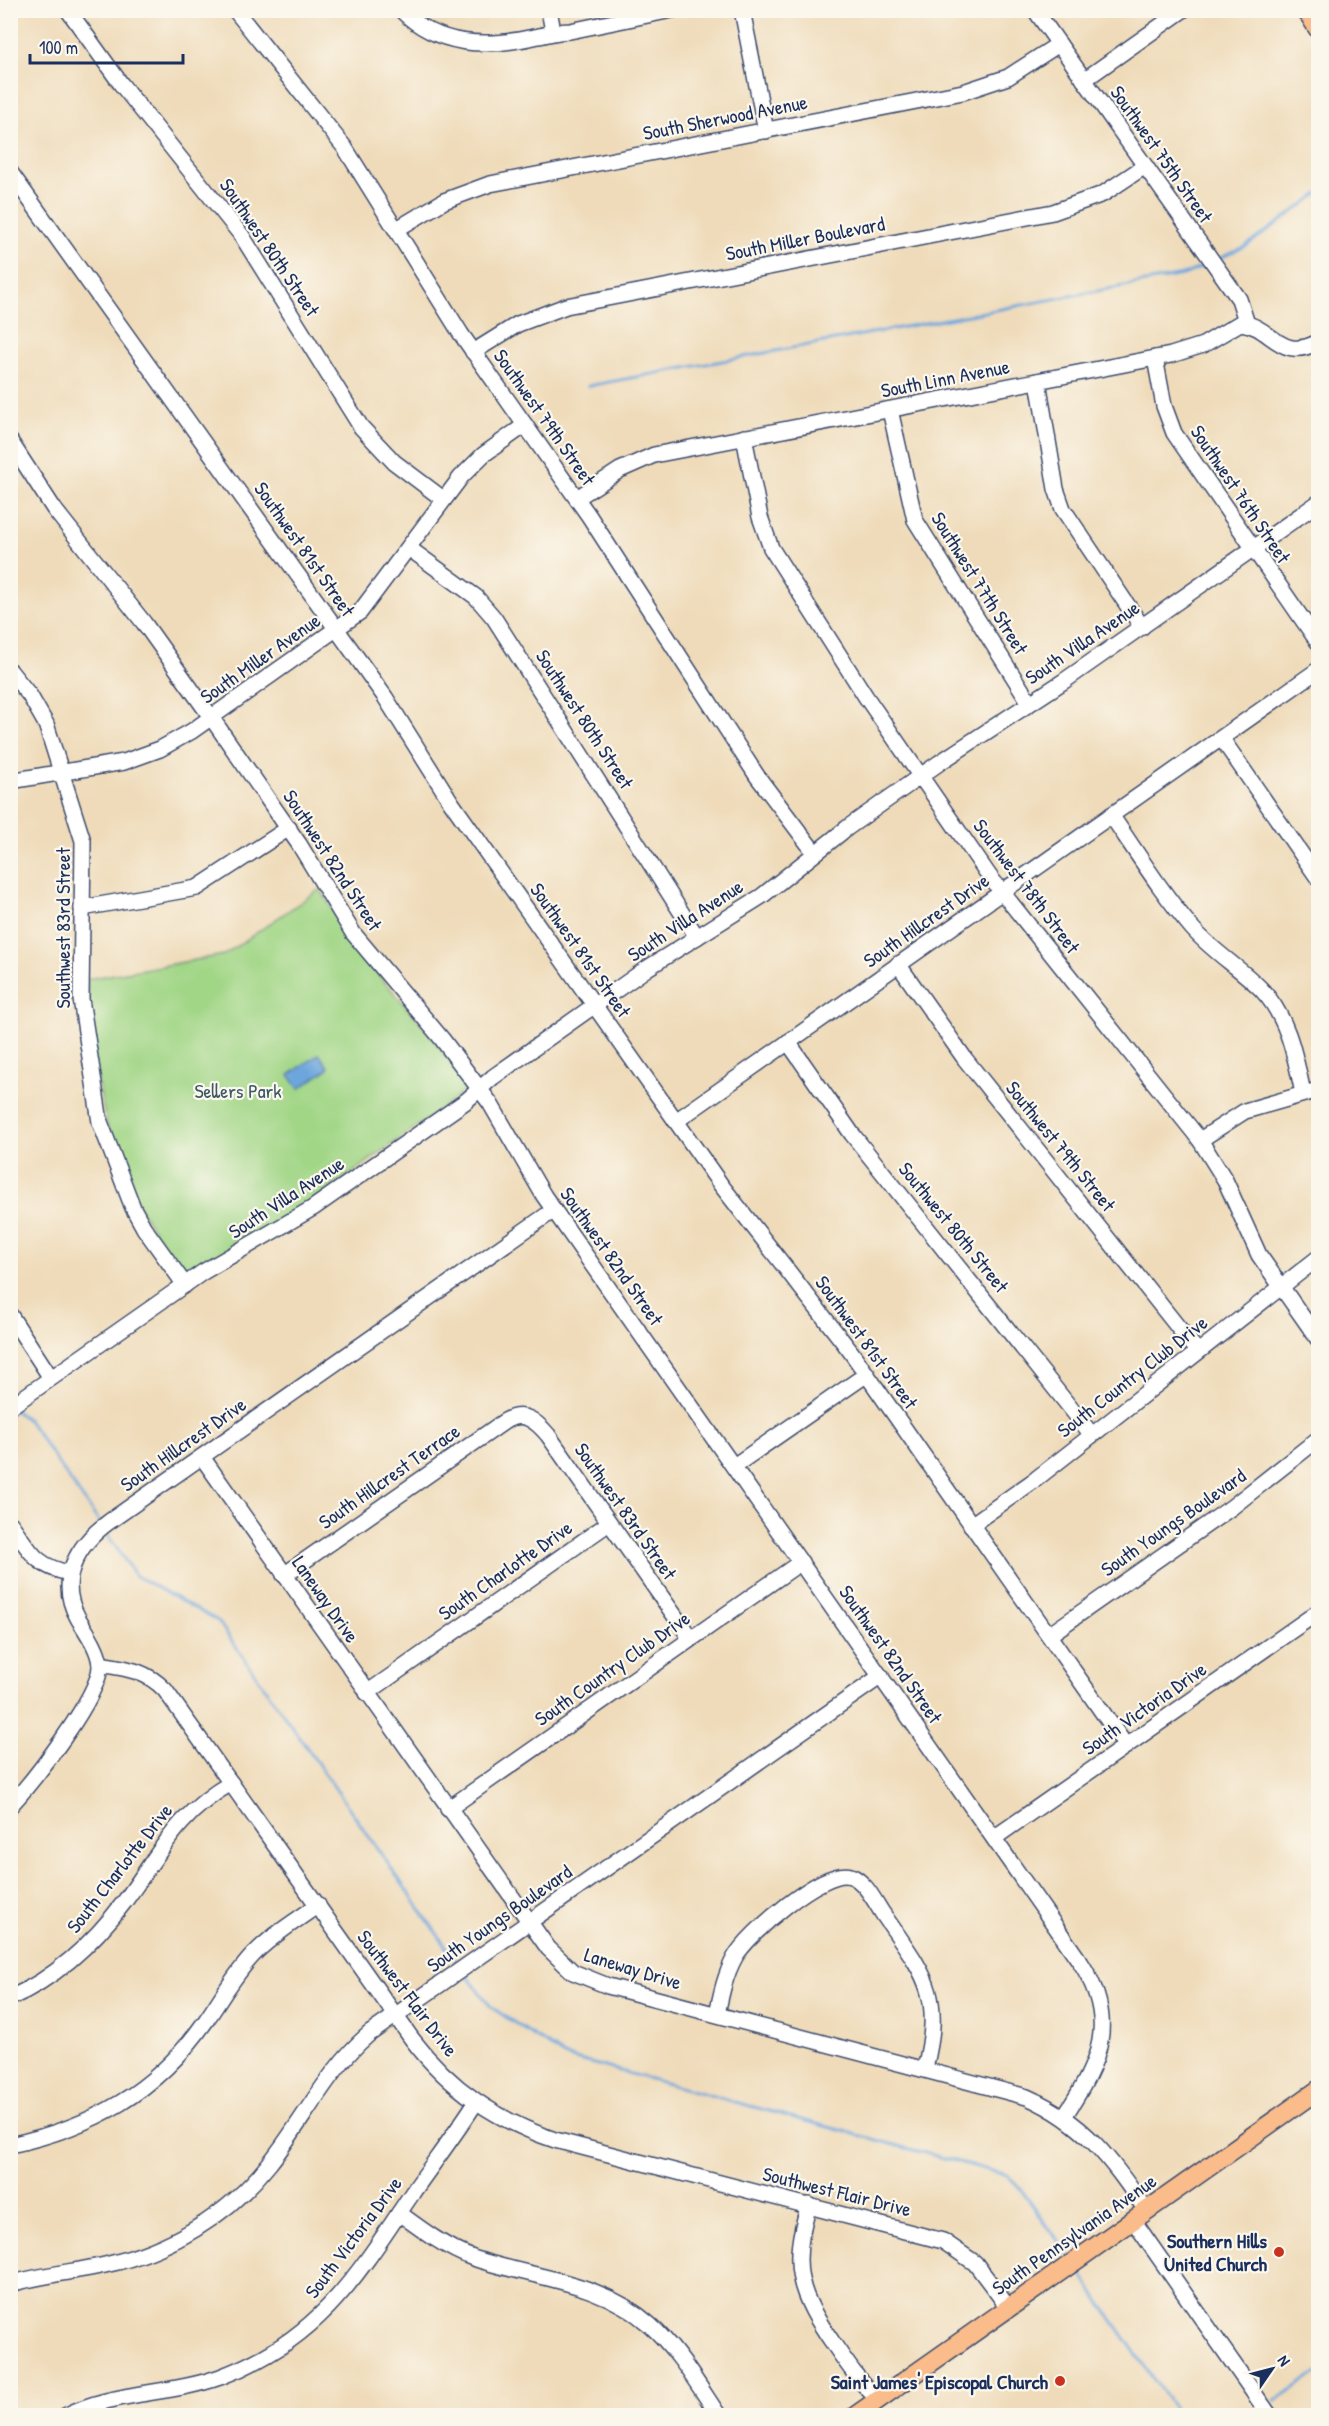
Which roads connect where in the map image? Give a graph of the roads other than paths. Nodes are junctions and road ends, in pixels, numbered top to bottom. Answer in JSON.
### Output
{"nodes":[{"id":1,"x":68,"y":10,"type":"edge"},
{"id":2,"x":235,"y":10,"type":"edge"},
{"id":3,"x":401,"y":10,"type":"edge"},
{"id":4,"x":549,"y":10,"type":"edge"},
{"id":5,"x":672,"y":10,"type":"edge"},
{"id":6,"x":742,"y":10,"type":"edge"},
{"id":7,"x":1035,"y":10,"type":"edge"},
{"id":8,"x":1183,"y":10,"type":"edge"},
{"id":9,"x":1306,"y":10,"type":"edge"},
{"id":10,"x":1318,"y":28,"type":"edge"},
{"id":11,"x":553,"y":31,"type":"junction"},
{"id":12,"x":1059,"y":44,"type":"junction"},
{"id":13,"x":1084,"y":80,"type":"junction"},
{"id":14,"x":766,"y":131,"type":"junction"},
{"id":15,"x":1145,"y":166,"type":"junction"},
{"id":16,"x":10,"y":172,"type":"edge"},
{"id":17,"x":397,"y":229,"type":"junction"},
{"id":18,"x":1247,"y":324,"type":"junction"},
{"id":19,"x":1318,"y":342,"type":"edge"},
{"id":20,"x":473,"y":352,"type":"junction"},
{"id":21,"x":1155,"y":358,"type":"junction"},
{"id":22,"x":1038,"y":381,"type":"junction"},
{"id":23,"x":890,"y":410,"type":"junction"},
{"id":24,"x":525,"y":425,"type":"junction"},
{"id":25,"x":744,"y":437,"type":"junction"},
{"id":26,"x":10,"y":441,"type":"edge"},
{"id":27,"x":577,"y":498,"type":"junction"},
{"id":28,"x":443,"y":499,"type":"junction"},
{"id":29,"x":1318,"y":503,"type":"edge"},
{"id":30,"x":410,"y":549,"type":"junction"},
{"id":31,"x":1253,"y":549,"type":"junction"},
{"id":32,"x":1142,"y":627,"type":"junction"},
{"id":33,"x":337,"y":630,"type":"junction"},
{"id":34,"x":1318,"y":642,"type":"edge"},
{"id":35,"x":1318,"y":670,"type":"edge"},
{"id":36,"x":10,"y":671,"type":"edge"},
{"id":37,"x":1030,"y":703,"type":"junction"},
{"id":38,"x":212,"y":717,"type":"junction"},
{"id":39,"x":1222,"y":739,"type":"junction"},
{"id":40,"x":62,"y":772,"type":"junction"},
{"id":41,"x":920,"y":776,"type":"junction"},
{"id":42,"x":10,"y":781,"type":"edge"},
{"id":43,"x":1111,"y":816,"type":"junction"},
{"id":44,"x":289,"y":828,"type":"junction"},
{"id":45,"x":815,"y":853,"type":"junction"},
{"id":46,"x":1318,"y":878,"type":"edge"},
{"id":47,"x":1002,"y":892,"type":"junction"},
{"id":48,"x":82,"y":908,"type":"junction"},
{"id":49,"x":697,"y":937,"type":"junction"},
{"id":50,"x":898,"y":964,"type":"junction"},
{"id":51,"x":594,"y":1005,"type":"junction"},
{"id":52,"x":788,"y":1042,"type":"junction"},
{"id":53,"x":480,"y":1088,"type":"junction"},
{"id":54,"x":1311,"y":1092,"type":"edge"},
{"id":55,"x":676,"y":1121,"type":"junction"},
{"id":56,"x":1200,"y":1140,"type":"junction"},
{"id":57,"x":554,"y":1210,"type":"junction"},
{"id":58,"x":1318,"y":1258,"type":"edge"},
{"id":59,"x":185,"y":1285,"type":"junction"},
{"id":60,"x":1281,"y":1285,"type":"junction"},
{"id":61,"x":10,"y":1315,"type":"edge"},
{"id":62,"x":1318,"y":1339,"type":"edge"},
{"id":63,"x":1197,"y":1351,"type":"junction"},
{"id":64,"x":867,"y":1374,"type":"junction"},
{"id":65,"x":51,"y":1378,"type":"junction"},
{"id":66,"x":14,"y":1404,"type":"edge"},
{"id":67,"x":520,"y":1416,"type":"joint"},
{"id":68,"x":1092,"y":1435,"type":"junction"},
{"id":69,"x":1318,"y":1439,"type":"edge"},
{"id":70,"x":202,"y":1457,"type":"junction"},
{"id":71,"x":734,"y":1466,"type":"junction"},
{"id":72,"x":10,"y":1523,"type":"edge"},
{"id":73,"x":609,"y":1523,"type":"junction"},
{"id":74,"x":971,"y":1524,"type":"junction"},
{"id":75,"x":801,"y":1563,"type":"junction"},
{"id":76,"x":69,"y":1574,"type":"junction"},
{"id":77,"x":284,"y":1575,"type":"junction"},
{"id":78,"x":1318,"y":1612,"type":"edge"},
{"id":79,"x":1049,"y":1635,"type":"junction"},
{"id":80,"x":691,"y":1639,"type":"junction"},
{"id":81,"x":100,"y":1664,"type":"junction"},
{"id":82,"x":881,"y":1676,"type":"junction"},
{"id":83,"x":367,"y":1693,"type":"junction"},
{"id":84,"x":1126,"y":1746,"type":"junction"},
{"id":85,"x":231,"y":1783,"type":"junction"},
{"id":86,"x":10,"y":1806,"type":"edge"},
{"id":87,"x":448,"y":1809,"type":"junction"},
{"id":88,"x":994,"y":1838,"type":"junction"},
{"id":89,"x":318,"y":1905,"type":"junction"},
{"id":90,"x":529,"y":1923,"type":"junction"},
{"id":91,"x":10,"y":1998,"type":"edge"},
{"id":92,"x":717,"y":2014,"type":"junction"},
{"id":93,"x":396,"y":2016,"type":"junction"},
{"id":94,"x":925,"y":2068,"type":"junction"},
{"id":95,"x":1318,"y":2090,"type":"edge"},
{"id":96,"x":476,"y":2102,"type":"junction"},
{"id":97,"x":1065,"y":2115,"type":"junction"},
{"id":98,"x":10,"y":2145,"type":"edge"},
{"id":99,"x":809,"y":2205,"type":"junction"},
{"id":100,"x":399,"y":2213,"type":"junction"},
{"id":101,"x":1140,"y":2215,"type":"junction"},
{"id":102,"x":10,"y":2284,"type":"edge"},
{"id":103,"x":1008,"y":2307,"type":"junction"},
{"id":104,"x":878,"y":2399,"type":"junction"},
{"id":105,"x":65,"y":2415,"type":"edge"},
{"id":106,"x":720,"y":2415,"type":"edge"},
{"id":107,"x":855,"y":2415,"type":"edge"},
{"id":108,"x":1270,"y":2415,"type":"edge"}],
"edges":[{"from":1,"to":28,"type":"street","name":"Southwest 80th Street"},
{"from":2,"to":17,"type":"street","name":"Southwest 79th Street"},
{"from":3,"to":11,"type":"street"},
{"from":4,"to":11,"type":"street"},
{"from":5,"to":11,"type":"street"},
{"from":6,"to":14,"type":"street"},
{"from":7,"to":12,"type":"street","name":"Southwest 75th Street"},
{"from":8,"to":13,"type":"street"},
{"from":9,"to":10,"type":"main road"},
{"from":12,"to":13,"type":"street","name":"Southwest 75th Street"},
{"from":12,"to":14,"type":"street","name":"South Sherwood Avenue"},
{"from":13,"to":15,"type":"street","name":"Southwest 75th Street"},
{"from":14,"to":17,"type":"street","name":"South Sherwood Avenue"},
{"from":15,"to":18,"type":"street","name":"Southwest 75th Street"},
{"from":15,"to":20,"type":"street","name":"South Miller Boulevard"},
{"from":16,"to":33,"type":"street","name":"Southwest 81st Street"},
{"from":17,"to":20,"type":"street","name":"Southwest 79th Street"},
{"from":18,"to":19,"type":"street"},
{"from":18,"to":21,"type":"street","name":"South Linn Avenue"},
{"from":20,"to":24,"type":"street","name":"Southwest 79th Street"},
{"from":21,"to":22,"type":"street","name":"South Linn Avenue"},
{"from":21,"to":31,"type":"street","name":"Southwest 76th Street"},
{"from":22,"to":23,"type":"street","name":"South Linn Avenue"},
{"from":22,"to":32,"type":"street"},
{"from":23,"to":25,"type":"street","name":"South Linn Avenue"},
{"from":23,"to":37,"type":"street","name":"Southwest 77th Street"},
{"from":24,"to":27,"type":"street","name":"Southwest 79th Street"},
{"from":24,"to":28,"type":"street","name":"South Miller Avenue"},
{"from":25,"to":27,"type":"street","name":"South Linn Avenue"},
{"from":25,"to":41,"type":"street","name":"Southwest 78th Street"},
{"from":26,"to":38,"type":"street","name":"Southwest 82nd Street"},
{"from":27,"to":45,"type":"street","name":"Southwest 79th Street"},
{"from":28,"to":30,"type":"street","name":"South Miller Avenue"},
{"from":29,"to":31,"type":"street","name":"South Villa Avenue"},
{"from":30,"to":33,"type":"street","name":"South Miller Avenue"},
{"from":30,"to":49,"type":"street","name":"Southwest 80th Street"},
{"from":31,"to":32,"type":"street","name":"South Villa Avenue"},
{"from":31,"to":34,"type":"street","name":"Southwest 76th Street"},
{"from":32,"to":37,"type":"street","name":"South Villa Avenue"},
{"from":33,"to":38,"type":"street","name":"South Miller Avenue"},
{"from":33,"to":51,"type":"street","name":"Southwest 81st Street"},
{"from":35,"to":39,"type":"street","name":"South Hillcrest Drive"},
{"from":36,"to":40,"type":"street","name":"Southwest 83rd Street"},
{"from":37,"to":41,"type":"street","name":"South Villa Avenue"},
{"from":38,"to":40,"type":"street","name":"South Miller Avenue"},
{"from":38,"to":44,"type":"street","name":"Southwest 82nd Street"},
{"from":39,"to":43,"type":"street","name":"South Hillcrest Drive"},
{"from":39,"to":46,"type":"street"},
{"from":40,"to":42,"type":"street","name":"South Miller Avenue"},
{"from":40,"to":48,"type":"street","name":"Southwest 83rd Street"},
{"from":41,"to":45,"type":"street","name":"South Villa Avenue"},
{"from":41,"to":47,"type":"street","name":"Southwest 78th Street"},
{"from":43,"to":47,"type":"street","name":"South Hillcrest Drive"},
{"from":43,"to":54,"type":"street"},
{"from":44,"to":48,"type":"street"},
{"from":44,"to":53,"type":"street","name":"Southwest 82nd Street"},
{"from":45,"to":49,"type":"street","name":"South Villa Avenue"},
{"from":47,"to":50,"type":"street","name":"South Hillcrest Drive"},
{"from":47,"to":56,"type":"street","name":"Southwest 78th Street"},
{"from":48,"to":59,"type":"street","name":"Southwest 83rd Street"},
{"from":49,"to":51,"type":"street","name":"South Villa Avenue"},
{"from":50,"to":52,"type":"street","name":"South Hillcrest Drive"},
{"from":50,"to":63,"type":"street","name":"Southwest 79th Street"},
{"from":51,"to":53,"type":"street","name":"South Villa Avenue"},
{"from":51,"to":55,"type":"street","name":"Southwest 81st Street"},
{"from":52,"to":55,"type":"street","name":"South Hillcrest Drive"},
{"from":52,"to":68,"type":"street","name":"Southwest 80th Street"},
{"from":53,"to":57,"type":"street","name":"Southwest 82nd Street"},
{"from":53,"to":59,"type":"street","name":"South Villa Avenue"},
{"from":54,"to":56,"type":"street"},
{"from":55,"to":64,"type":"street","name":"Southwest 81st Street"},
{"from":56,"to":60,"type":"street","name":"Southwest 78th Street"},
{"from":57,"to":70,"type":"street","name":"South Hillcrest Drive"},
{"from":57,"to":71,"type":"street","name":"Southwest 82nd Street"},
{"from":58,"to":60,"type":"street","name":"South Country Club Drive"},
{"from":59,"to":65,"type":"street","name":"South Villa Avenue"},
{"from":60,"to":62,"type":"street","name":"Southwest 78th Street"},
{"from":60,"to":63,"type":"street","name":"South Country Club Drive"},
{"from":61,"to":65,"type":"street"},
{"from":63,"to":68,"type":"street","name":"South Country Club Drive"},
{"from":64,"to":71,"type":"street"},
{"from":64,"to":74,"type":"street","name":"Southwest 81st Street"},
{"from":65,"to":66,"type":"street","name":"South Villa Avenue"},
{"from":67,"to":73,"type":"street","name":"Southwest 83rd Street"},
{"from":67,"to":77,"type":"street","name":"South Hillcrest Terrace"},
{"from":68,"to":74,"type":"street","name":"South Country Club Drive"},
{"from":69,"to":79,"type":"street","name":"South Youngs Boulevard"},
{"from":70,"to":76,"type":"street","name":"South Hillcrest Drive"},
{"from":70,"to":77,"type":"street","name":"Laneway Drive"},
{"from":71,"to":75,"type":"street","name":"Southwest 82nd Street"},
{"from":72,"to":76,"type":"street"},
{"from":73,"to":80,"type":"street","name":"Southwest 83rd Street"},
{"from":73,"to":83,"type":"street","name":"South Charlotte Drive"},
{"from":74,"to":79,"type":"street","name":"Southwest 81st Street"},
{"from":75,"to":80,"type":"street","name":"South Country Club Drive"},
{"from":75,"to":82,"type":"street","name":"Southwest 82nd Street"},
{"from":76,"to":81,"type":"street"},
{"from":77,"to":83,"type":"street","name":"Laneway Drive"},
{"from":78,"to":84,"type":"street","name":"South Victoria Drive"},
{"from":79,"to":84,"type":"street","name":"Southwest 81st Street"},
{"from":80,"to":87,"type":"street","name":"South Country Club Drive"},
{"from":81,"to":85,"type":"street","name":"Southwest Flair Drive"},
{"from":81,"to":86,"type":"street"},
{"from":82,"to":88,"type":"street","name":"Southwest 82nd Street"},
{"from":82,"to":90,"type":"street","name":"South Youngs Boulevard"},
{"from":83,"to":87,"type":"street","name":"Laneway Drive"},
{"from":84,"to":88,"type":"street","name":"South Victoria Drive"},
{"from":85,"to":89,"type":"street","name":"Southwest Flair Drive"},
{"from":85,"to":91,"type":"street","name":"South Charlotte Drive"},
{"from":87,"to":90,"type":"street","name":"Laneway Drive"},
{"from":88,"to":97,"type":"street","name":"Southwest 82nd Street"},
{"from":89,"to":93,"type":"street","name":"Southwest Flair Drive"},
{"from":89,"to":98,"type":"street"},
{"from":90,"to":92,"type":"street","name":"Laneway Drive"},
{"from":90,"to":93,"type":"street","name":"South Youngs Boulevard"},
{"from":92,"to":94,"type":"street","name":"Laneway Drive"},
{"from":92,"to":94,"type":"street"},
{"from":93,"to":96,"type":"street","name":"Southwest Flair Drive"},
{"from":93,"to":102,"type":"street","name":"South Youngs Boulevard"},
{"from":94,"to":97,"type":"street","name":"Laneway Drive"},
{"from":95,"to":101,"type":"main road","name":"South Pennsylvania Avenue"},
{"from":96,"to":99,"type":"street","name":"Southwest Flair Drive"},
{"from":96,"to":100,"type":"street","name":"South Victoria Drive"},
{"from":97,"to":101,"type":"street","name":"Laneway Drive"},
{"from":99,"to":103,"type":"street","name":"Southwest Flair Drive"},
{"from":99,"to":104,"type":"street"},
{"from":100,"to":105,"type":"street","name":"South Victoria Drive"},
{"from":100,"to":106,"type":"street"},
{"from":101,"to":103,"type":"main road","name":"South Pennsylvania Avenue"},
{"from":101,"to":108,"type":"street"},
{"from":103,"to":104,"type":"main road","name":"South Pennsylvania Avenue"},
{"from":104,"to":107,"type":"main road","name":"South Pennsylvania Avenue"}]}
